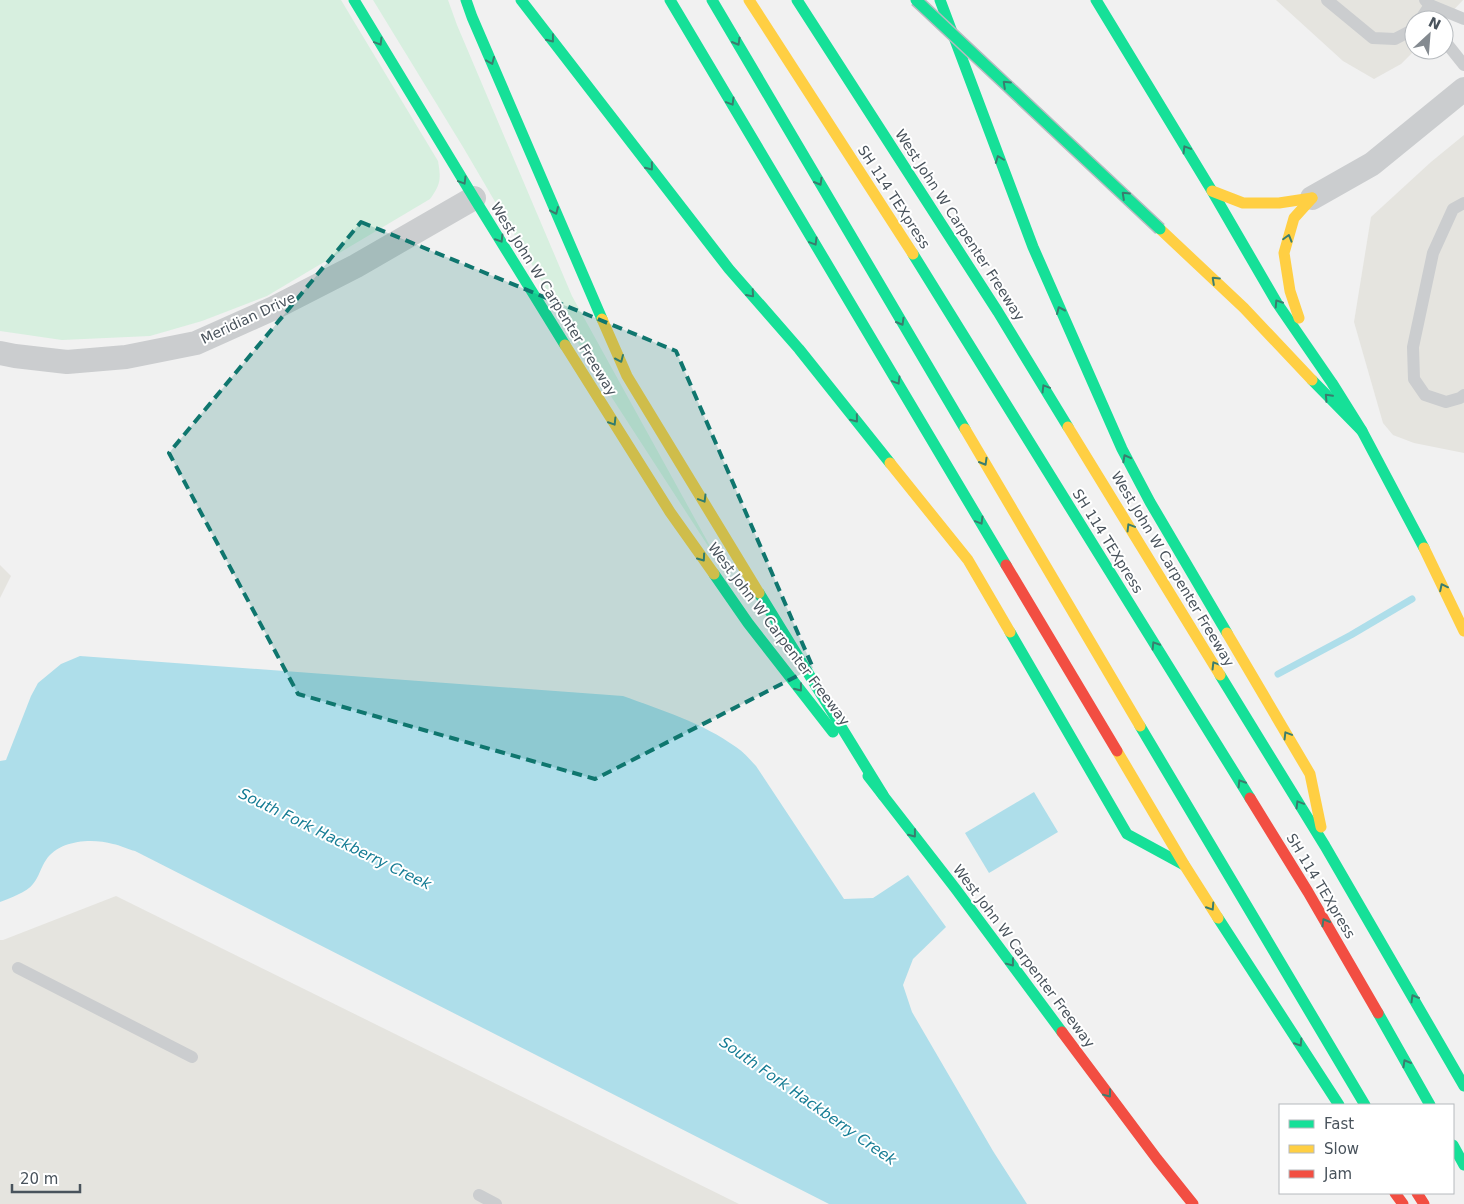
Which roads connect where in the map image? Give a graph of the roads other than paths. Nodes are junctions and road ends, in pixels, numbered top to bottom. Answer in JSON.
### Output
{"nodes":[{"id":1,"x":354,"y":0,"type":"edge"},
{"id":2,"x":466,"y":0,"type":"edge"},
{"id":3,"x":521,"y":0,"type":"edge"},
{"id":4,"x":670,"y":0,"type":"edge"},
{"id":5,"x":712,"y":0,"type":"edge"},
{"id":6,"x":749,"y":0,"type":"edge"},
{"id":7,"x":797,"y":0,"type":"edge"},
{"id":8,"x":916,"y":0,"type":"edge"},
{"id":9,"x":940,"y":0,"type":"edge"},
{"id":10,"x":1096,"y":0,"type":"edge"},
{"id":11,"x":1327,"y":0,"type":"edge"},
{"id":12,"x":1427,"y":2,"type":"edge"},
{"id":13,"x":1464,"y":19,"type":"edge"},
{"id":14,"x":1404,"y":34,"type":"edge"},
{"id":15,"x":1454,"y":52,"type":"edge"},
{"id":16,"x":1464,"y":65,"type":"edge"},
{"id":17,"x":1464,"y":89,"type":"edge"},
{"id":18,"x":1212,"y":191,"type":"junction"},
{"id":19,"x":474,"y":198,"type":"junction"},
{"id":20,"x":1312,"y":198,"type":"junction"},
{"id":21,"x":1464,"y":203,"type":"edge"},
{"id":22,"x":1311,"y":352,"type":"junction"},
{"id":23,"x":0,"y":353,"type":"edge"},
{"id":24,"x":1464,"y":395,"type":"edge"},
{"id":25,"x":1362,"y":431,"type":"junction"},
{"id":26,"x":1464,"y":631,"type":"edge"},
{"id":27,"x":883,"y":795,"type":"junction"},
{"id":28,"x":1325,"y":846,"type":"junction"},
{"id":29,"x":1185,"y":866,"type":"junction"},
{"id":30,"x":18,"y":968,"type":"dead end"},
{"id":31,"x":192,"y":1057,"type":"dead end"},
{"id":32,"x":1464,"y":1086,"type":"edge"},
{"id":33,"x":1338,"y":1104,"type":"edge"},
{"id":34,"x":1364,"y":1104,"type":"edge"},
{"id":35,"x":1429,"y":1104,"type":"edge"},
{"id":36,"x":1454,"y":1147,"type":"edge"},
{"id":37,"x":1157,"y":1159,"type":"junction"},
{"id":38,"x":1464,"y":1165,"type":"edge"},
{"id":39,"x":1172,"y":1195,"type":"dead end"},
{"id":40,"x":479,"y":1196,"type":"dead end"},
{"id":41,"x":496,"y":1204,"type":"edge"},
{"id":42,"x":1193,"y":1204,"type":"edge"}],
"edges":[{"from":1,"to":19,"type":"main road","name":"West John W Carpenter Freeway","one_way":true},
{"from":2,"to":27,"type":"main road","one_way":true},
{"from":3,"to":29,"type":"main road","one_way":true},
{"from":4,"to":29,"type":"main road","one_way":true},
{"from":5,"to":34,"type":"main road","one_way":true},
{"from":35,"to":6,"type":"main road","name":"SH 114 TEXpress","one_way":true},
{"from":28,"to":7,"type":"main road","name":"West John W Carpenter Freeway","one_way":true},
{"from":25,"to":8,"type":"main road","one_way":true,"bridge":true},
{"from":28,"to":9,"type":"main road","one_way":true},
{"from":18,"to":10,"type":"main road","one_way":true},
{"from":11,"to":14,"type":"lane"},
{"from":12,"to":13,"type":"lane"},
{"from":15,"to":16,"type":"lane"},
{"from":17,"to":20,"type":"street"},
{"from":18,"to":20,"type":"main road"},
{"from":22,"to":18,"type":"main road","one_way":true},
{"from":19,"to":23,"type":"street","name":"Meridian Drive"},
{"from":19,"to":27,"type":"main road","name":"West John W Carpenter Freeway","one_way":true},
{"from":22,"to":20,"type":"main road","one_way":true},
{"from":21,"to":24,"type":"lane"},
{"from":22,"to":25,"type":"main road"},
{"from":26,"to":25,"type":"main road","one_way":true},
{"from":27,"to":37,"type":"main road","name":"West John W Carpenter Freeway","one_way":true},
{"from":32,"to":28,"type":"main road","name":"West John W Carpenter Freeway","one_way":true},
{"from":29,"to":33,"type":"main road","one_way":true},
{"from":30,"to":31,"type":"lane"},
{"from":36,"to":38,"type":"main road"},
{"from":37,"to":39,"type":"main road"},
{"from":37,"to":42,"type":"main road","name":"West John W Carpenter Freeway"},
{"from":40,"to":41,"type":"lane"}]}
